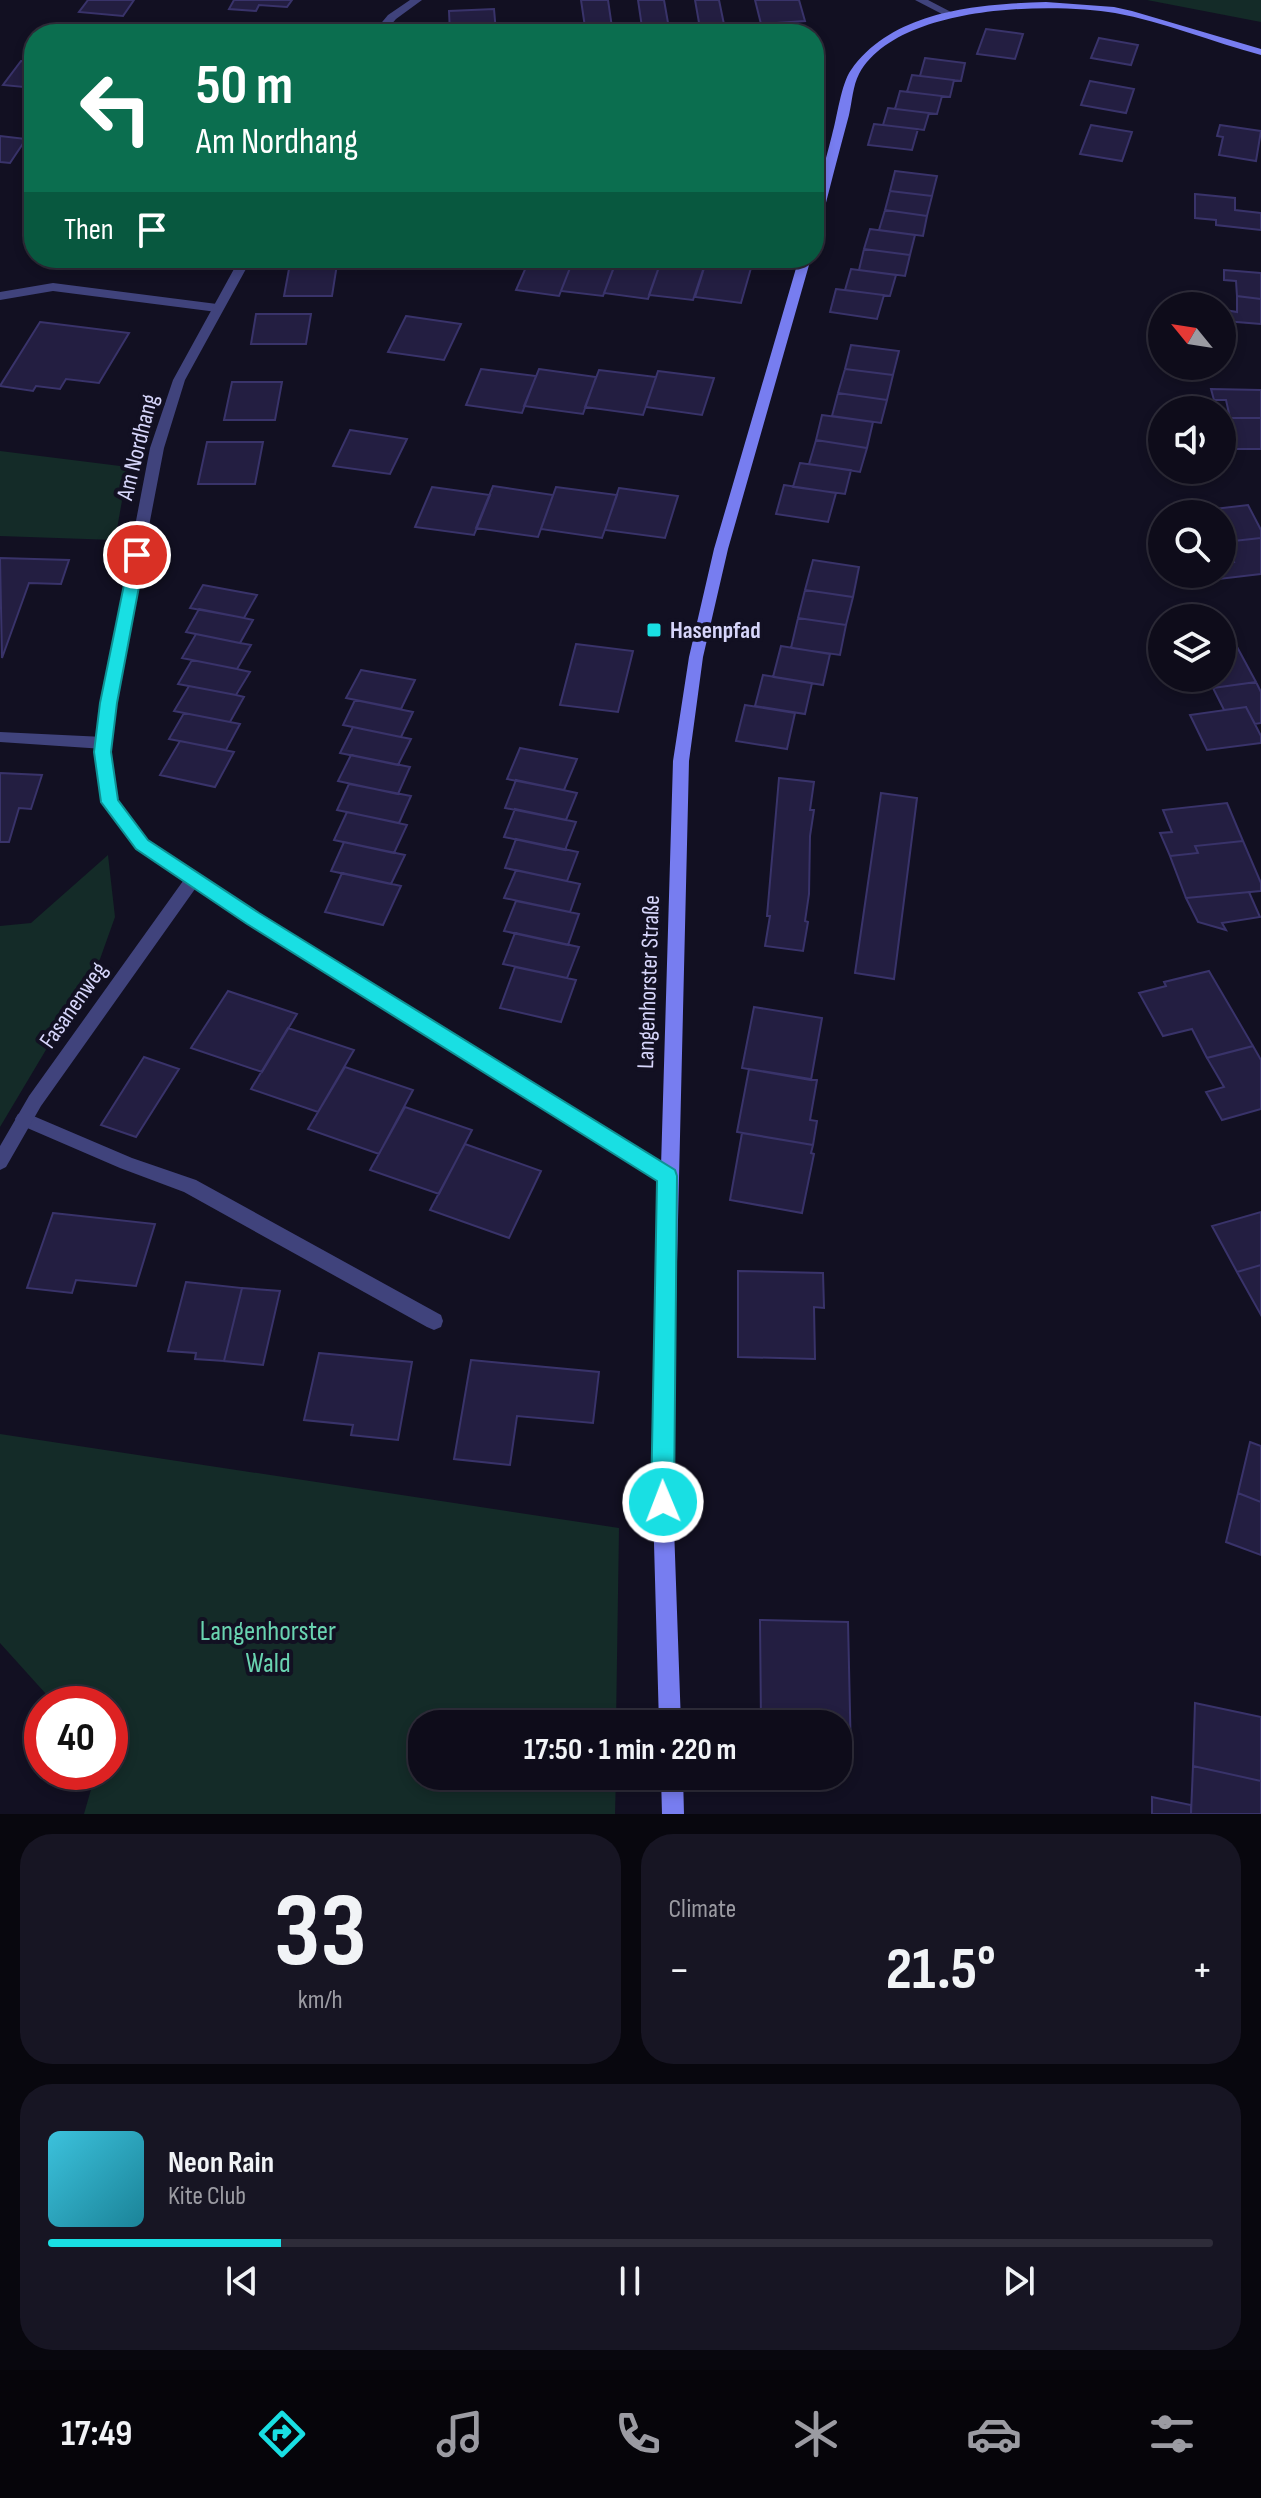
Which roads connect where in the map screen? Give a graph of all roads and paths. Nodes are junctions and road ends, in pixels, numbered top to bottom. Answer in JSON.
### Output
{"nodes":[{"id":1,"x":417,"y":0,"type":"edge"},
{"id":2,"x":920,"y":0,"type":"edge"},
{"id":3,"x":946,"y":12,"type":"junction"},
{"id":4,"x":386,"y":24,"type":"edge"},
{"id":5,"x":1261,"y":52,"type":"edge"},
{"id":6,"x":824,"y":188,"type":"edge"},
{"id":7,"x":240,"y":268,"type":"edge"},
{"id":8,"x":802,"y":268,"type":"edge"},
{"id":9,"x":0,"y":296,"type":"edge"},
{"id":10,"x":217,"y":308,"type":"junction"},
{"id":11,"x":0,"y":737,"type":"edge"},
{"id":12,"x":104,"y":743,"type":"junction"},
{"id":13,"x":193,"y":880,"type":"junction"},
{"id":14,"x":24,"y":1119,"type":"junction"},
{"id":15,"x":0,"y":1162,"type":"edge"},
{"id":16,"x":667,"y":1176,"type":"junction"},
{"id":17,"x":434,"y":1321,"type":"dead end"},
{"id":18,"x":670,"y":1710,"type":"edge"},
{"id":19,"x":672,"y":1790,"type":"edge"},
{"id":20,"x":673,"y":1814,"type":"edge"}],
"edges":[{"from":1,"to":4,"type":"street"},
{"from":2,"to":3,"type":"street"},
{"from":3,"to":5,"type":"street"},
{"from":3,"to":6,"type":"street"},
{"from":7,"to":10,"type":"street","name":"Am Nordhang"},
{"from":8,"to":16,"type":"street","name":"Langenhorster Straße"},
{"from":9,"to":10,"type":"street"},
{"from":10,"to":12,"type":"street","name":"Am Nordhang"},
{"from":11,"to":12,"type":"street"},
{"from":12,"to":13,"type":"street","name":"Am Nordhang"},
{"from":13,"to":14,"type":"street","name":"Fasanenweg"},
{"from":13,"to":16,"type":"street","name":"Am Nordhang"},
{"from":14,"to":15,"type":"street","name":"Fasanenweg"},
{"from":14,"to":17,"type":"street"},
{"from":16,"to":18,"type":"street","name":"Langenhorster Straße"},
{"from":19,"to":20,"type":"street"}]}
